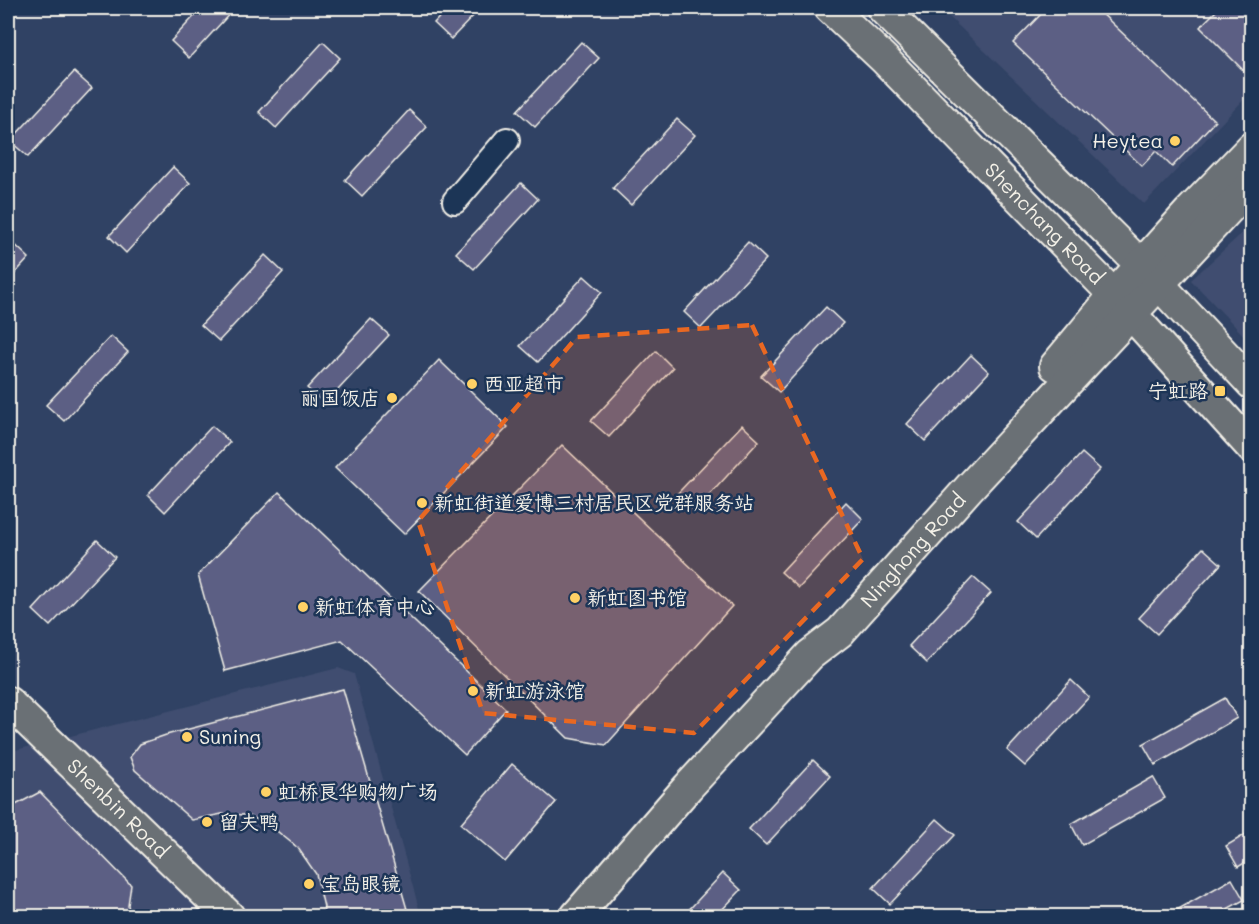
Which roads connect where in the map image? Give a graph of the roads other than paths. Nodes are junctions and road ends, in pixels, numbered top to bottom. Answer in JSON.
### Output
{"nodes":[{"id":1,"x":830,"y":8,"type":"edge"},
{"id":2,"x":882,"y":8,"type":"edge"},
{"id":3,"x":507,"y":140,"type":"dead end"},
{"id":4,"x":1251,"y":147,"type":"edge"},
{"id":5,"x":1251,"y":184,"type":"edge"},
{"id":6,"x":455,"y":201,"type":"dead end"},
{"id":7,"x":1150,"y":274,"type":"junction"},
{"id":8,"x":1122,"y":304,"type":"junction"},
{"id":9,"x":1251,"y":384,"type":"edge"},
{"id":10,"x":1251,"y":448,"type":"edge"},
{"id":11,"x":8,"y":702,"type":"edge"},
{"id":12,"x":229,"y":916,"type":"edge"},
{"id":13,"x":576,"y":916,"type":"edge"}],
"edges":[{"from":1,"to":8,"type":"main road","name":"Shenchang Road"},
{"from":2,"to":7,"type":"main road","name":"Shenchang Road"},
{"from":3,"to":6,"type":"street"},
{"from":4,"to":7,"type":"main road","name":"Ninghong Road"},
{"from":5,"to":7,"type":"main road","name":"Ninghong Road"},
{"from":7,"to":8,"type":"main road","name":"Ninghong Road"},
{"from":7,"to":9,"type":"main road","name":"Shenchang Road"},
{"from":8,"to":10,"type":"main road","name":"Shenchang Road"},
{"from":8,"to":13,"type":"main road","name":"Ninghong Road"},
{"from":11,"to":12,"type":"main road","name":"Shenbin Road"}]}
